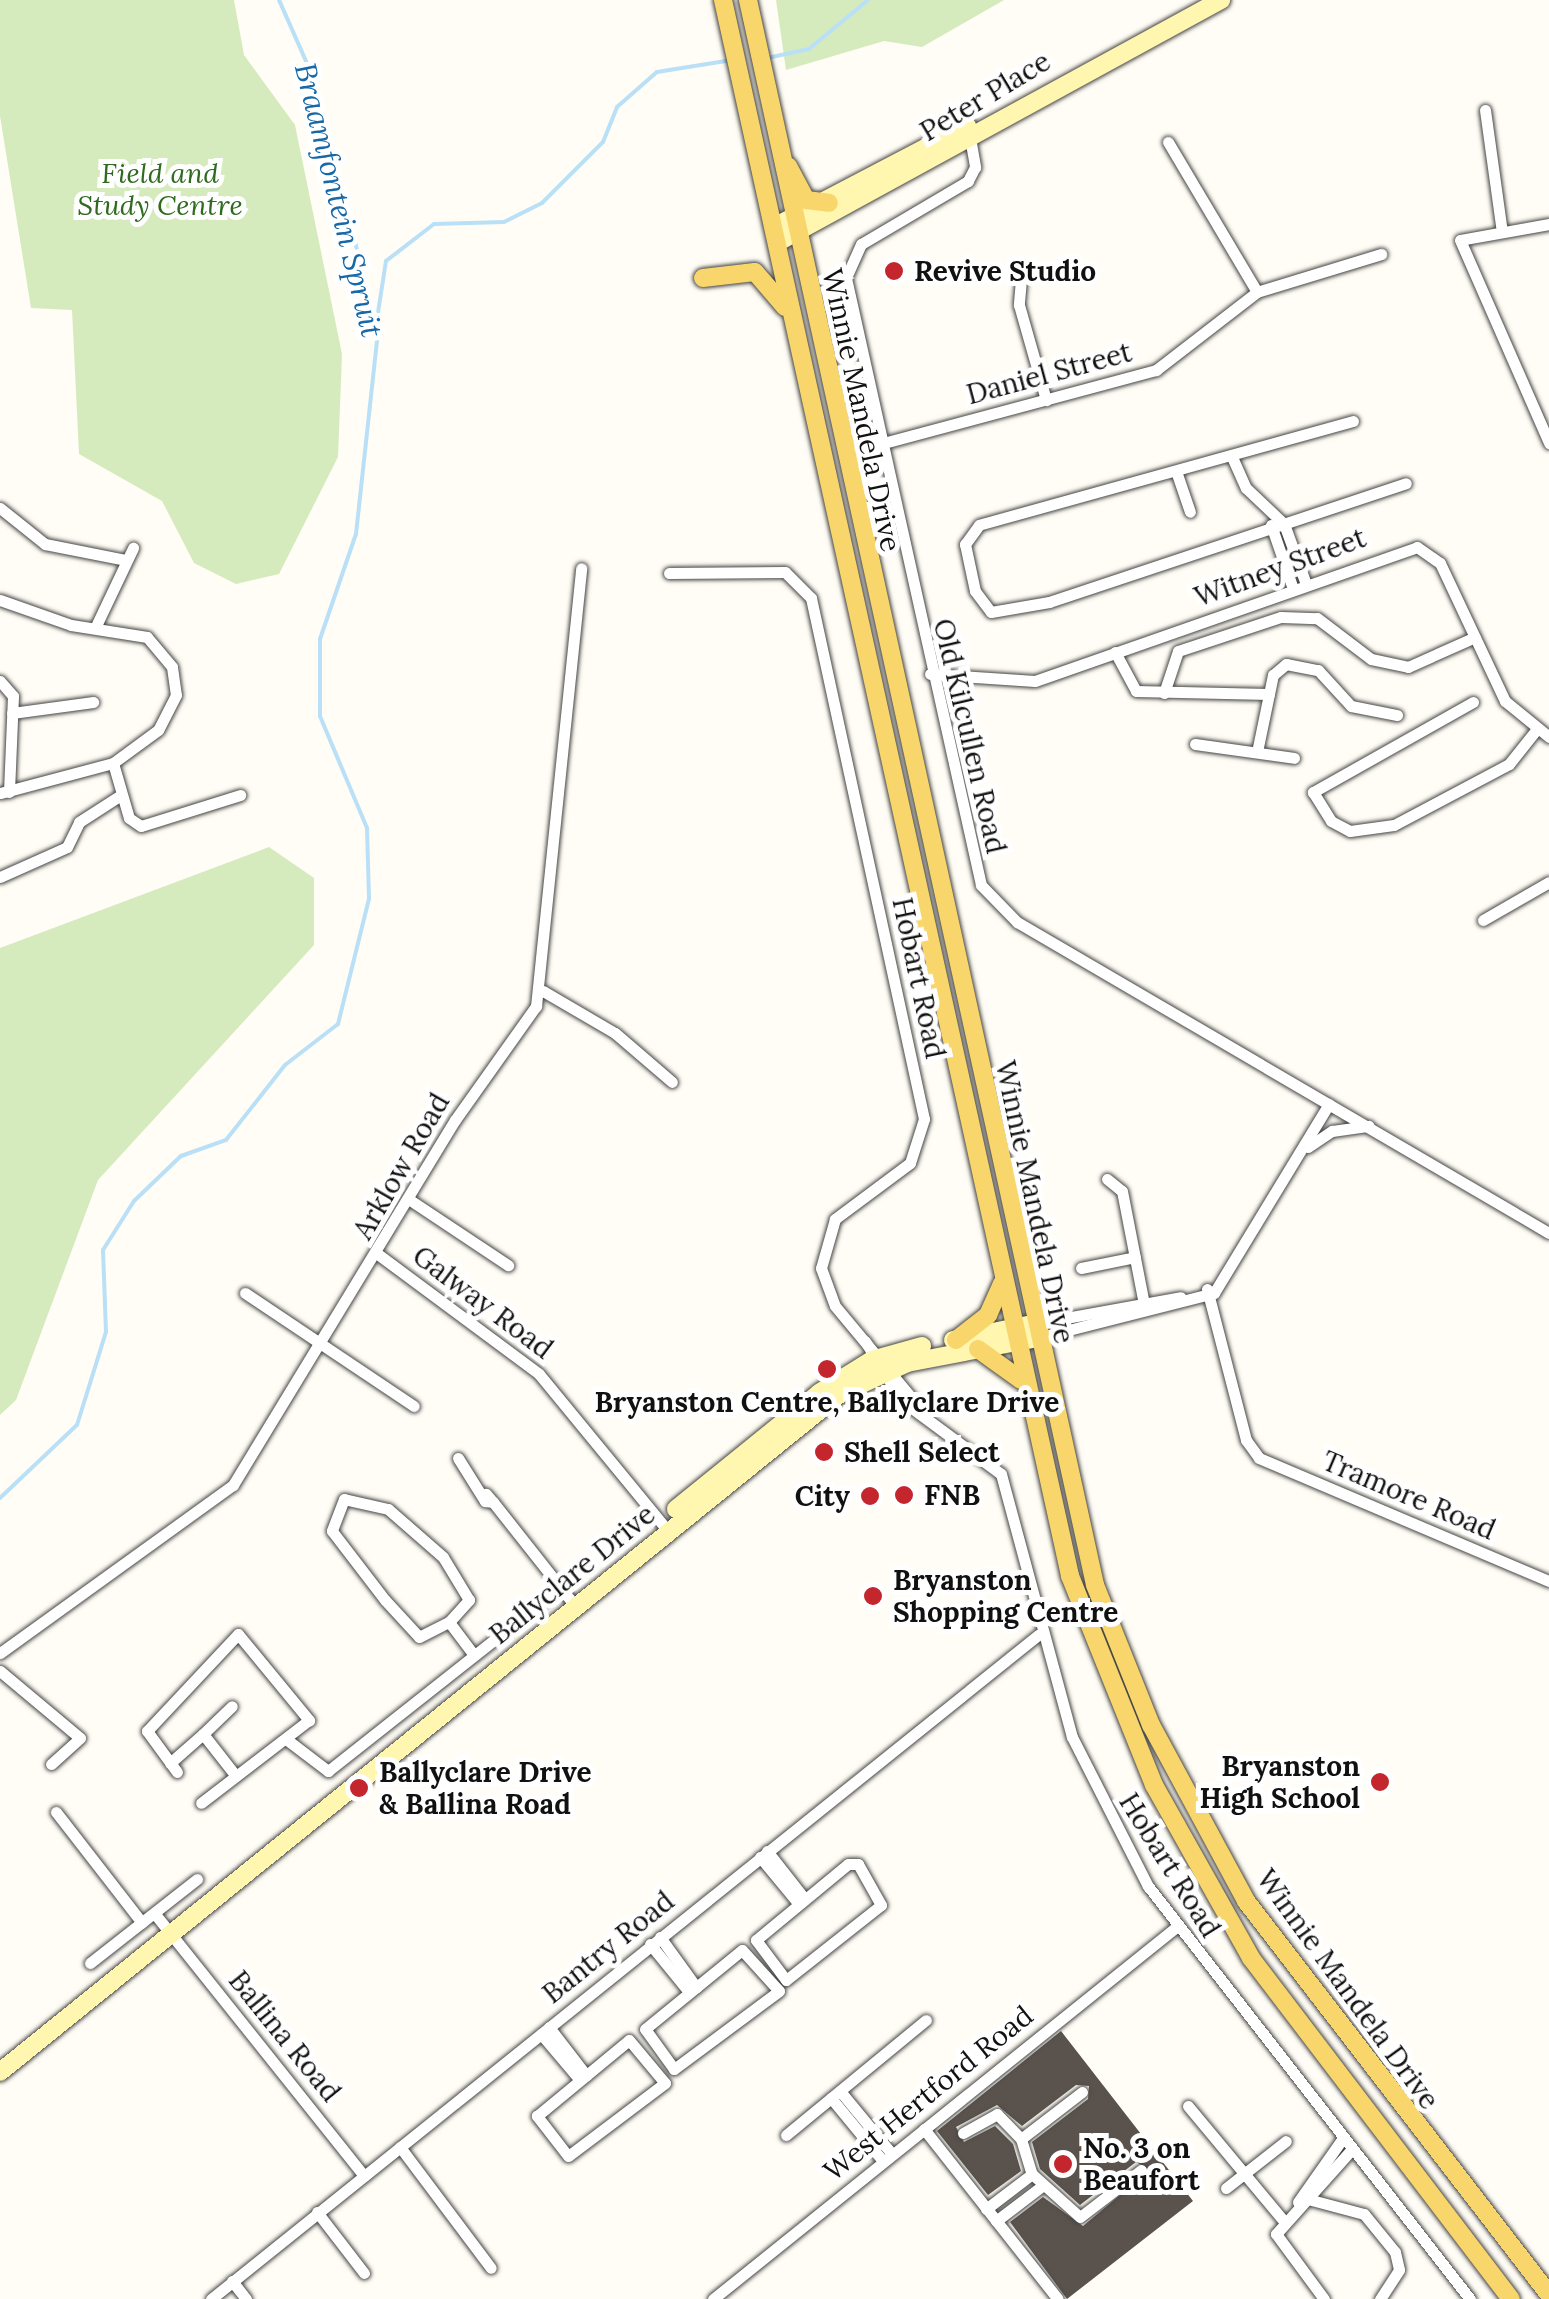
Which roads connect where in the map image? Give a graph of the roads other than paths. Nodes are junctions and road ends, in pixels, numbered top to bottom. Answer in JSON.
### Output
{"nodes":[{"id":1,"x":724,"y":0,"type":"edge"},
{"id":2,"x":748,"y":0,"type":"edge"},
{"id":3,"x":1194,"y":0,"type":"edge"},
{"id":4,"x":1221,"y":0,"type":"edge"},
{"id":5,"x":1485,"y":110,"type":"dead end"},
{"id":6,"x":771,"y":119,"type":"junction"},
{"id":7,"x":969,"y":131,"type":"junction"},
{"id":8,"x":1168,"y":142,"type":"dead end"},
{"id":9,"x":829,"y":203,"type":"junction"},
{"id":10,"x":1549,"y":224,"type":"edge"},
{"id":11,"x":785,"y":232,"type":"junction"},
{"id":12,"x":1502,"y":232,"type":"junction"},
{"id":13,"x":1381,"y":254,"type":"dead end"},
{"id":14,"x":1022,"y":268,"type":"dead end"},
{"id":15,"x":703,"y":278,"type":"dead end"},
{"id":16,"x":1256,"y":292,"type":"junction"},
{"id":17,"x":794,"y":326,"type":"junction"},
{"id":18,"x":1046,"y":400,"type":"junction"},
{"id":19,"x":1353,"y":420,"type":"dead end"},
{"id":20,"x":1549,"y":443,"type":"edge"},
{"id":21,"x":880,"y":444,"type":"junction"},
{"id":22,"x":1232,"y":457,"type":"junction"},
{"id":23,"x":1176,"y":471,"type":"junction"},
{"id":24,"x":1406,"y":483,"type":"dead end"},
{"id":25,"x":0,"y":508,"type":"edge"},
{"id":26,"x":1190,"y":512,"type":"dead end"},
{"id":27,"x":1276,"y":523,"type":"junction"},
{"id":28,"x":581,"y":568,"type":"dead end"},
{"id":29,"x":669,"y":573,"type":"dead end"},
{"id":30,"x":1306,"y":584,"type":"junction"},
{"id":31,"x":1293,"y":589,"type":"junction"},
{"id":32,"x":0,"y":600,"type":"edge"},
{"id":33,"x":96,"y":628,"type":"junction"},
{"id":34,"x":1475,"y":637,"type":"junction"},
{"id":35,"x":1116,"y":652,"type":"junction"},
{"id":36,"x":930,"y":674,"type":"junction"},
{"id":37,"x":0,"y":681,"type":"edge"},
{"id":38,"x":1164,"y":693,"type":"junction"},
{"id":39,"x":1268,"y":694,"type":"junction"},
{"id":40,"x":93,"y":702,"type":"dead end"},
{"id":41,"x":1473,"y":702,"type":"dead end"},
{"id":42,"x":12,"y":714,"type":"junction"},
{"id":43,"x":1397,"y":715,"type":"dead end"},
{"id":44,"x":1536,"y":730,"type":"junction"},
{"id":45,"x":1549,"y":737,"type":"edge"},
{"id":46,"x":1195,"y":744,"type":"dead end"},
{"id":47,"x":1257,"y":752,"type":"junction"},
{"id":48,"x":1294,"y":758,"type":"dead end"},
{"id":49,"x":113,"y":763,"type":"junction"},
{"id":50,"x":4,"y":792,"type":"edge"},
{"id":51,"x":121,"y":794,"type":"junction"},
{"id":52,"x":240,"y":795,"type":"dead end"},
{"id":53,"x":0,"y":878,"type":"edge"},
{"id":54,"x":1549,"y":882,"type":"edge"},
{"id":55,"x":1483,"y":920,"type":"dead end"},
{"id":56,"x":543,"y":990,"type":"junction"},
{"id":57,"x":672,"y":1082,"type":"dead end"},
{"id":58,"x":1329,"y":1104,"type":"junction"},
{"id":59,"x":1369,"y":1126,"type":"junction"},
{"id":60,"x":1302,"y":1152,"type":"junction"},
{"id":61,"x":1107,"y":1179,"type":"dead end"},
{"id":62,"x":410,"y":1200,"type":"junction"},
{"id":63,"x":1549,"y":1234,"type":"edge"},
{"id":64,"x":379,"y":1255,"type":"junction"},
{"id":65,"x":1135,"y":1257,"type":"junction"},
{"id":66,"x":508,"y":1265,"type":"dead end"},
{"id":67,"x":1081,"y":1268,"type":"dead end"},
{"id":68,"x":1002,"y":1283,"type":"junction"},
{"id":69,"x":1208,"y":1292,"type":"junction"},
{"id":70,"x":244,"y":1293,"type":"dead end"},
{"id":71,"x":1144,"y":1304,"type":"junction"},
{"id":72,"x":1035,"y":1331,"type":"junction"},
{"id":73,"x":1013,"y":1335,"type":"junction"},
{"id":74,"x":956,"y":1340,"type":"junction"},
{"id":75,"x":324,"y":1343,"type":"junction"},
{"id":76,"x":978,"y":1349,"type":"junction"},
{"id":77,"x":881,"y":1364,"type":"junction"},
{"id":78,"x":1022,"y":1380,"type":"junction"},
{"id":79,"x":414,"y":1406,"type":"dead end"},
{"id":80,"x":458,"y":1458,"type":"dead end"},
{"id":81,"x":664,"y":1526,"type":"junction"},
{"id":82,"x":1549,"y":1580,"type":"edge"},
{"id":83,"x":569,"y":1598,"type":"junction"},
{"id":84,"x":449,"y":1622,"type":"junction"},
{"id":85,"x":1038,"y":1635,"type":"junction"},
{"id":86,"x":0,"y":1653,"type":"edge"},
{"id":87,"x":474,"y":1655,"type":"junction"},
{"id":88,"x":0,"y":1670,"type":"edge"},
{"id":89,"x":232,"y":1706,"type":"dead end"},
{"id":90,"x":203,"y":1734,"type":"junction"},
{"id":91,"x":286,"y":1739,"type":"junction"},
{"id":92,"x":52,"y":1764,"type":"dead end"},
{"id":93,"x":235,"y":1775,"type":"junction"},
{"id":94,"x":201,"y":1803,"type":"dead end"},
{"id":95,"x":56,"y":1812,"type":"dead end"},
{"id":96,"x":764,"y":1854,"type":"junction"},
{"id":97,"x":197,"y":1879,"type":"dead end"},
{"id":98,"x":801,"y":1901,"type":"junction"},
{"id":99,"x":142,"y":1924,"type":"junction"},
{"id":100,"x":164,"y":1925,"type":"junction"},
{"id":101,"x":1175,"y":1928,"type":"junction"},
{"id":102,"x":655,"y":1940,"type":"junction"},
{"id":103,"x":90,"y":1963,"type":"dead end"},
{"id":104,"x":692,"y":1990,"type":"junction"},
{"id":105,"x":926,"y":2020,"type":"dead end"},
{"id":106,"x":545,"y":2030,"type":"junction"},
{"id":107,"x":0,"y":2057,"type":"edge"},
{"id":108,"x":0,"y":2072,"type":"edge"},
{"id":109,"x":583,"y":2077,"type":"junction"},
{"id":110,"x":1082,"y":2092,"type":"dead end"},
{"id":111,"x":836,"y":2094,"type":"junction"},
{"id":112,"x":1188,"y":2106,"type":"dead end"},
{"id":113,"x":924,"y":2129,"type":"junction"},
{"id":114,"x":963,"y":2133,"type":"dead end"},
{"id":115,"x":786,"y":2135,"type":"dead end"},
{"id":116,"x":1343,"y":2138,"type":"junction"},
{"id":117,"x":1021,"y":2139,"type":"junction"},
{"id":118,"x":1286,"y":2141,"type":"dead end"},
{"id":119,"x":396,"y":2150,"type":"junction"},
{"id":120,"x":1352,"y":2150,"type":"junction"},
{"id":121,"x":888,"y":2158,"type":"junction"},
{"id":122,"x":1141,"y":2170,"type":"dead end"},
{"id":123,"x":1032,"y":2174,"type":"junction"},
{"id":124,"x":364,"y":2176,"type":"junction"},
{"id":125,"x":1243,"y":2177,"type":"junction"},
{"id":126,"x":1042,"y":2186,"type":"junction"},
{"id":127,"x":1226,"y":2188,"type":"dead end"},
{"id":128,"x":1302,"y":2201,"type":"junction"},
{"id":129,"x":986,"y":2209,"type":"junction"},
{"id":130,"x":317,"y":2212,"type":"junction"},
{"id":131,"x":1282,"y":2219,"type":"junction"},
{"id":132,"x":996,"y":2222,"type":"junction"},
{"id":133,"x":491,"y":2268,"type":"dead end"},
{"id":134,"x":364,"y":2273,"type":"dead end"},
{"id":135,"x":232,"y":2281,"type":"junction"},
{"id":136,"x":1549,"y":2295,"type":"edge"},
{"id":137,"x":211,"y":2299,"type":"edge"},
{"id":138,"x":246,"y":2299,"type":"edge"},
{"id":139,"x":713,"y":2299,"type":"edge"},
{"id":140,"x":1058,"y":2299,"type":"edge"},
{"id":141,"x":1324,"y":2299,"type":"edge"},
{"id":142,"x":1380,"y":2299,"type":"edge"},
{"id":143,"x":1470,"y":2299,"type":"edge"},
{"id":144,"x":1511,"y":2299,"type":"edge"}],
"edges":[{"from":1,"to":11,"type":"main road","name":"Winnie Mandela Drive"},
{"from":2,"to":6,"type":"main road","name":"Winnie Mandela Drive"},
{"from":3,"to":7,"type":"street","name":"Peter Place"},
{"from":4,"to":7,"type":"street","name":"Peter Place"},
{"from":5,"to":12,"type":"street"},
{"from":6,"to":9,"type":"main road"},
{"from":6,"to":11,"type":"main road","name":"Winnie Mandela Drive"},
{"from":7,"to":9,"type":"street","name":"Peter Place"},
{"from":7,"to":11,"type":"street","name":"Peter Place"},
{"from":7,"to":21,"type":"street","name":"Old Kilcullen Road"},
{"from":8,"to":16,"type":"street"},
{"from":9,"to":11,"type":"street","name":"Peter Place"},
{"from":10,"to":12,"type":"street"},
{"from":11,"to":17,"type":"main road","name":"Winnie Mandela Drive"},
{"from":11,"to":72,"type":"main road","name":"Winnie Mandela Drive"},
{"from":12,"to":20,"type":"street"},
{"from":13,"to":16,"type":"street","name":"Daniel Street"},
{"from":14,"to":18,"type":"street"},
{"from":15,"to":17,"type":"main road"},
{"from":16,"to":18,"type":"street","name":"Daniel Street"},
{"from":17,"to":68,"type":"main road","name":"Winnie Mandela Drive"},
{"from":18,"to":21,"type":"street","name":"Daniel Street"},
{"from":19,"to":22,"type":"street"},
{"from":21,"to":36,"type":"street","name":"Old Kilcullen Road"},
{"from":22,"to":23,"type":"street"},
{"from":22,"to":27,"type":"street"},
{"from":23,"to":26,"type":"street"},
{"from":23,"to":27,"type":"street"},
{"from":24,"to":27,"type":"street"},
{"from":25,"to":33,"type":"street"},
{"from":27,"to":30,"type":"street"},
{"from":27,"to":31,"type":"street"},
{"from":28,"to":56,"type":"street","name":"Arklow Road"},
{"from":29,"to":77,"type":"street","name":"Hobart Road"},
{"from":30,"to":31,"type":"street","name":"Witney Street"},
{"from":30,"to":34,"type":"street","name":"Witney Street"},
{"from":31,"to":35,"type":"street","name":"Witney Street"},
{"from":32,"to":33,"type":"street"},
{"from":33,"to":49,"type":"street"},
{"from":34,"to":38,"type":"street"},
{"from":34,"to":44,"type":"street","name":"Witney Street"},
{"from":35,"to":36,"type":"street","name":"Witney Street"},
{"from":35,"to":38,"type":"street"},
{"from":36,"to":58,"type":"street","name":"Old Kilcullen Road"},
{"from":37,"to":42,"type":"street"},
{"from":38,"to":39,"type":"street"},
{"from":39,"to":43,"type":"street"},
{"from":39,"to":47,"type":"street"},
{"from":40,"to":42,"type":"street"},
{"from":41,"to":44,"type":"street"},
{"from":42,"to":50,"type":"street"},
{"from":44,"to":45,"type":"street","name":"Witney Street"},
{"from":46,"to":47,"type":"street"},
{"from":47,"to":48,"type":"street"},
{"from":49,"to":50,"type":"street"},
{"from":49,"to":51,"type":"street"},
{"from":51,"to":52,"type":"street"},
{"from":51,"to":53,"type":"street"},
{"from":54,"to":55,"type":"street"},
{"from":56,"to":57,"type":"street"},
{"from":56,"to":62,"type":"street","name":"Arklow Road"},
{"from":58,"to":59,"type":"street","name":"Old Kilcullen Road"},
{"from":58,"to":60,"type":"street"},
{"from":59,"to":60,"type":"street"},
{"from":59,"to":63,"type":"street","name":"Old Kilcullen Road"},
{"from":60,"to":69,"type":"street"},
{"from":61,"to":65,"type":"street"},
{"from":62,"to":64,"type":"street","name":"Arklow Road"},
{"from":62,"to":66,"type":"street"},
{"from":64,"to":75,"type":"street","name":"Arklow Road"},
{"from":64,"to":81,"type":"street","name":"Galway Road"},
{"from":65,"to":67,"type":"street"},
{"from":65,"to":71,"type":"street"},
{"from":68,"to":73,"type":"main road","name":"Winnie Mandela Drive"},
{"from":68,"to":74,"type":"main road"},
{"from":69,"to":71,"type":"street","name":"Ballyclare Drive"},
{"from":69,"to":72,"type":"street","name":"Ballyclare Drive"},
{"from":69,"to":82,"type":"street","name":"Tramore Road"},
{"from":70,"to":75,"type":"street"},
{"from":71,"to":72,"type":"street","name":"Ballyclare Drive"},
{"from":72,"to":73,"type":"street","name":"Ballyclare Drive"},
{"from":72,"to":136,"type":"main road","name":"Winnie Mandela Drive"},
{"from":73,"to":74,"type":"street","name":"Ballyclare Drive"},
{"from":73,"to":76,"type":"street","name":"Ballyclare Drive"},
{"from":73,"to":78,"type":"main road","name":"Winnie Mandela Drive"},
{"from":74,"to":77,"type":"street","name":"Ballyclare Drive"},
{"from":75,"to":79,"type":"street"},
{"from":75,"to":86,"type":"street","name":"Arklow Road"},
{"from":76,"to":77,"type":"street","name":"Ballyclare Drive"},
{"from":76,"to":78,"type":"main road"},
{"from":77,"to":81,"type":"street","name":"Ballyclare Drive"},
{"from":77,"to":85,"type":"street","name":"Hobart Road"},
{"from":78,"to":144,"type":"main road","name":"Winnie Mandela Drive"},
{"from":80,"to":83,"type":"street"},
{"from":81,"to":83,"type":"street","name":"Ballyclare Drive"},
{"from":83,"to":87,"type":"street"},
{"from":83,"to":100,"type":"street","name":"Ballyclare Drive"},
{"from":84,"to":84,"type":"street"},
{"from":84,"to":87,"type":"street"},
{"from":85,"to":96,"type":"street","name":"Bantry Road"},
{"from":85,"to":101,"type":"street","name":"Hobart Road"},
{"from":87,"to":91,"type":"street"},
{"from":88,"to":92,"type":"street"},
{"from":89,"to":90,"type":"street"},
{"from":90,"to":91,"type":"street"},
{"from":90,"to":93,"type":"street"},
{"from":91,"to":93,"type":"street"},
{"from":93,"to":94,"type":"street"},
{"from":95,"to":99,"type":"street"},
{"from":96,"to":98,"type":"street"},
{"from":96,"to":102,"type":"street","name":"Bantry Road"},
{"from":97,"to":100,"type":"street"},
{"from":98,"to":98,"type":"street"},
{"from":99,"to":100,"type":"street"},
{"from":99,"to":103,"type":"street"},
{"from":100,"to":107,"type":"street","name":"Ballyclare Drive"},
{"from":100,"to":108,"type":"street","name":"Ballyclare Drive"},
{"from":100,"to":124,"type":"street","name":"Ballina Road"},
{"from":101,"to":113,"type":"street","name":"West Hertford Road"},
{"from":101,"to":116,"type":"street","name":"Hobart Road"},
{"from":102,"to":104,"type":"street"},
{"from":102,"to":106,"type":"street","name":"Bantry Road"},
{"from":104,"to":104,"type":"street"},
{"from":105,"to":111,"type":"street"},
{"from":106,"to":109,"type":"street"},
{"from":106,"to":119,"type":"street","name":"Bantry Road"},
{"from":109,"to":109,"type":"street"},
{"from":110,"to":117,"type":"street"},
{"from":111,"to":115,"type":"street"},
{"from":111,"to":121,"type":"street"},
{"from":112,"to":125,"type":"street"},
{"from":113,"to":121,"type":"street","name":"West Hertford Road"},
{"from":113,"to":129,"type":"street"},
{"from":114,"to":117,"type":"street"},
{"from":116,"to":120,"type":"street","name":"Hobart Road"},
{"from":116,"to":128,"type":"street"},
{"from":117,"to":123,"type":"street"},
{"from":118,"to":125,"type":"street"},
{"from":119,"to":124,"type":"street","name":"Bantry Road"},
{"from":119,"to":133,"type":"street"},
{"from":120,"to":128,"type":"street"},
{"from":120,"to":143,"type":"street","name":"Hobart Road"},
{"from":121,"to":139,"type":"street","name":"West Hertford Road"},
{"from":122,"to":126,"type":"street"},
{"from":123,"to":126,"type":"street"},
{"from":123,"to":129,"type":"street"},
{"from":124,"to":130,"type":"street","name":"Bantry Road"},
{"from":125,"to":127,"type":"street"},
{"from":125,"to":131,"type":"street"},
{"from":126,"to":132,"type":"street"},
{"from":128,"to":131,"type":"street"},
{"from":128,"to":142,"type":"street"},
{"from":129,"to":132,"type":"street"},
{"from":130,"to":134,"type":"street"},
{"from":130,"to":135,"type":"street","name":"Bantry Road"},
{"from":131,"to":141,"type":"street"},
{"from":132,"to":140,"type":"street"},
{"from":135,"to":137,"type":"street","name":"Bantry Road"},
{"from":135,"to":138,"type":"street"}]}
